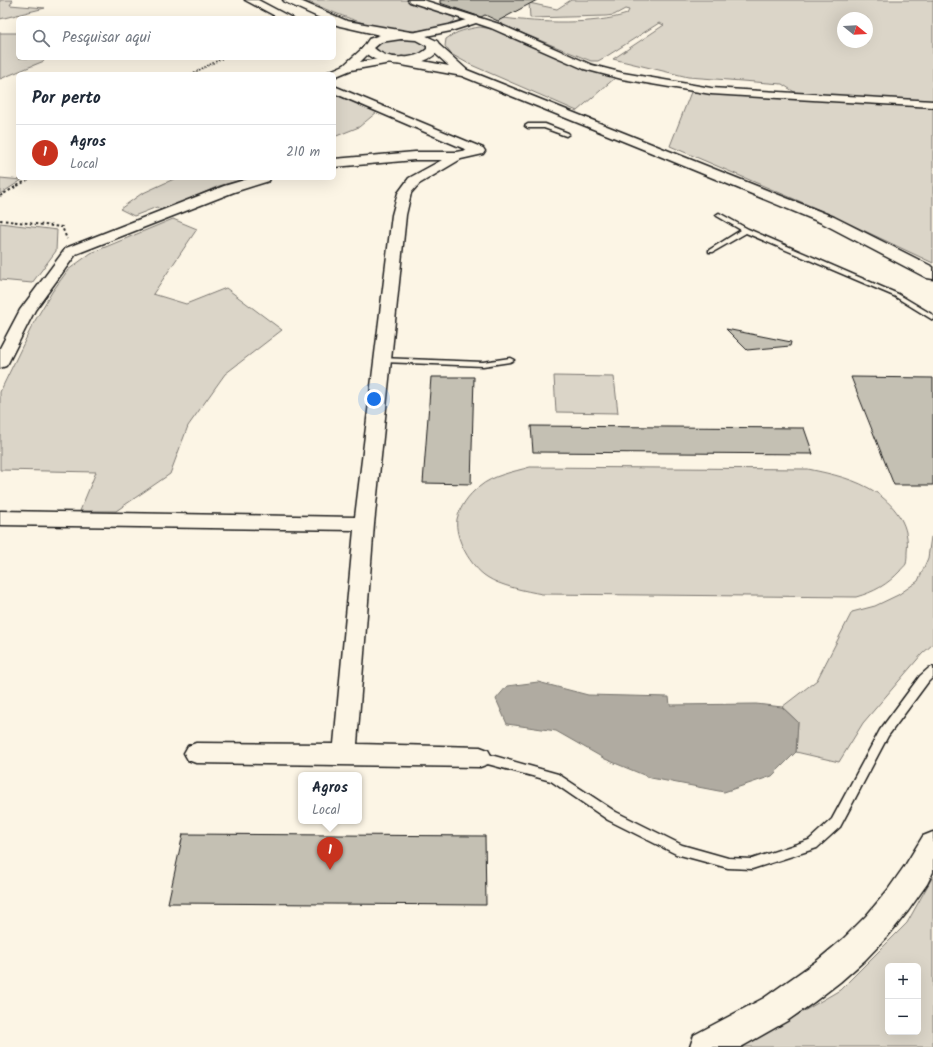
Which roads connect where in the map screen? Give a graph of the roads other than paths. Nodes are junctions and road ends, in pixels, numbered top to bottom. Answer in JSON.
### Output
{"nodes":[{"id":1,"x":250,"y":0,"type":"edge"},
{"id":2,"x":289,"y":0,"type":"edge"},
{"id":3,"x":413,"y":0,"type":"edge"},
{"id":4,"x":282,"y":16,"type":"edge"},
{"id":5,"x":325,"y":16,"type":"edge"},
{"id":6,"x":475,"y":20,"type":"junction"},
{"id":7,"x":339,"y":22,"type":"edge"},
{"id":8,"x":451,"y":28,"type":"junction"},
{"id":9,"x":406,"y":35,"type":"junction"},
{"id":10,"x":434,"y":46,"type":"junction"},
{"id":11,"x":368,"y":47,"type":"junction"},
{"id":12,"x":396,"y":60,"type":"junction"},
{"id":13,"x":348,"y":68,"type":"junction"},
{"id":14,"x":336,"y":72,"type":"edge"},
{"id":15,"x":465,"y":73,"type":"junction"},
{"id":16,"x":336,"y":90,"type":"edge"},
{"id":17,"x":933,"y":104,"type":"edge"},
{"id":18,"x":528,"y":126,"type":"dead end"},
{"id":19,"x":566,"y":134,"type":"dead end"},
{"id":20,"x":457,"y":156,"type":"junction"},
{"id":21,"x":336,"y":163,"type":"edge"},
{"id":22,"x":258,"y":180,"type":"edge"},
{"id":23,"x":719,"y":215,"type":"dead end"},
{"id":24,"x":746,"y":230,"type":"junction"},
{"id":25,"x":711,"y":251,"type":"dead end"},
{"id":26,"x":933,"y":274,"type":"edge"},
{"id":27,"x":933,"y":318,"type":"edge"},
{"id":28,"x":383,"y":360,"type":"junction"},
{"id":29,"x":510,"y":360,"type":"dead end"},
{"id":30,"x":0,"y":363,"type":"edge"},
{"id":31,"x":0,"y":518,"type":"edge"},
{"id":32,"x":364,"y":524,"type":"junction"},
{"id":33,"x":933,"y":671,"type":"edge"},
{"id":34,"x":196,"y":753,"type":"dead end"},
{"id":35,"x":345,"y":754,"type":"junction"},
{"id":36,"x":480,"y":757,"type":"joint"},
{"id":37,"x":933,"y":845,"type":"edge"},
{"id":38,"x":706,"y":1047,"type":"edge"}],
"edges":[{"from":1,"to":4,"type":"street"},
{"from":2,"to":5,"type":"main road"},
{"from":3,"to":6,"type":"street"},
{"from":6,"to":8,"type":"street"},
{"from":6,"to":17,"type":"street"},
{"from":7,"to":9,"type":"main road"},
{"from":7,"to":11,"type":"main road"},
{"from":8,"to":9,"type":"street"},
{"from":8,"to":10,"type":"street"},
{"from":9,"to":10,"type":"main road"},
{"from":9,"to":11,"type":"main road"},
{"from":10,"to":12,"type":"main road"},
{"from":10,"to":15,"type":"main road"},
{"from":11,"to":12,"type":"main road"},
{"from":11,"to":13,"type":"street"},
{"from":12,"to":13,"type":"street"},
{"from":12,"to":15,"type":"main road"},
{"from":13,"to":14,"type":"street"},
{"from":15,"to":26,"type":"main road"},
{"from":16,"to":20,"type":"street"},
{"from":18,"to":19,"type":"lane"},
{"from":20,"to":21,"type":"street"},
{"from":20,"to":28,"type":"street"},
{"from":22,"to":30,"type":"street"},
{"from":23,"to":24,"type":"lane"},
{"from":24,"to":25,"type":"lane"},
{"from":24,"to":27,"type":"lane"},
{"from":28,"to":29,"type":"lane"},
{"from":28,"to":32,"type":"street"},
{"from":31,"to":32,"type":"street"},
{"from":32,"to":35,"type":"street"},
{"from":33,"to":36,"type":"lane"},
{"from":34,"to":35,"type":"street"},
{"from":35,"to":36,"type":"street"},
{"from":37,"to":38,"type":"main road"}]}
